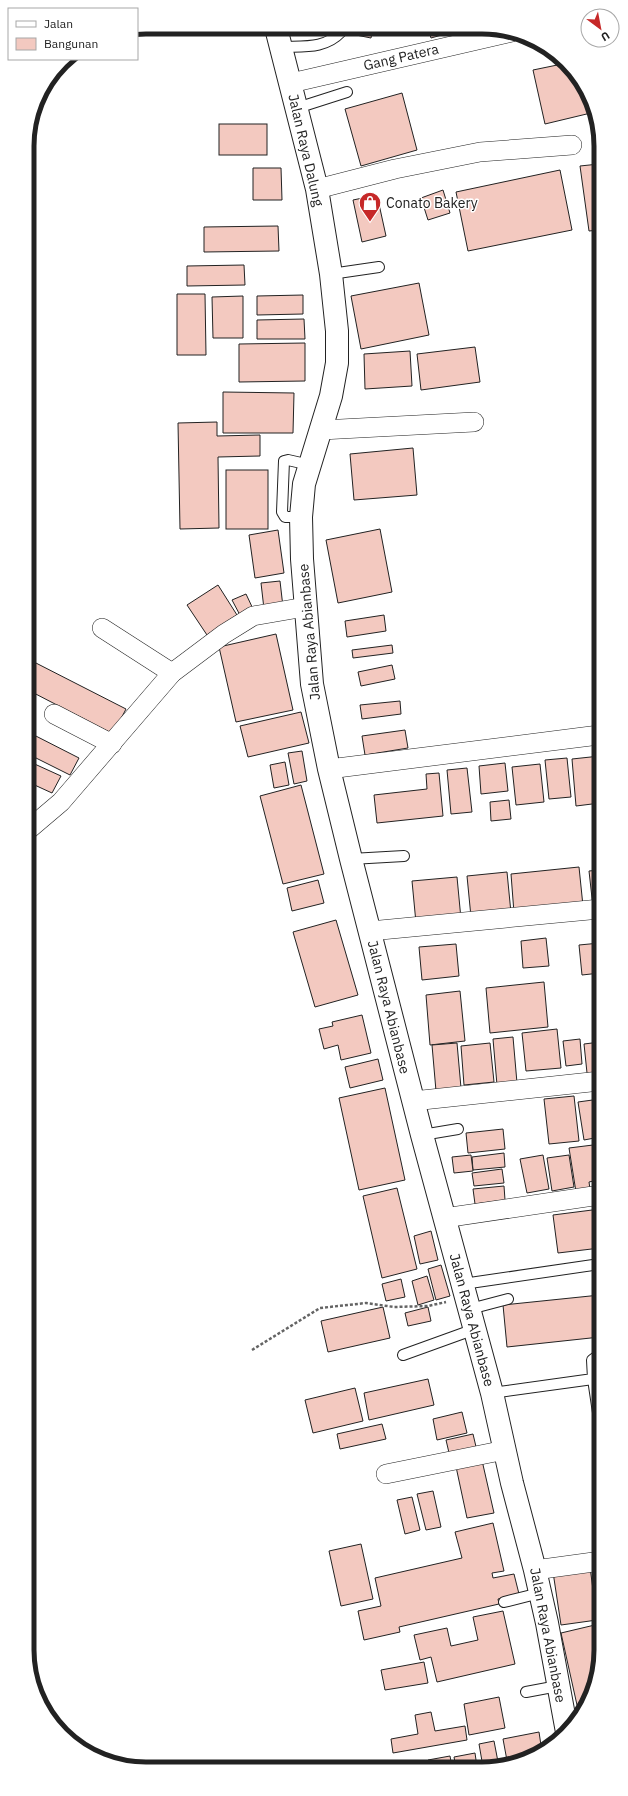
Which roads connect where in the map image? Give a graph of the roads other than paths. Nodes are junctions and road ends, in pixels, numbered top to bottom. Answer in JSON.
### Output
{"nodes":[{"id":1,"x":340,"y":34,"type":"edge"},
{"id":2,"x":498,"y":35,"type":"edge"},
{"id":3,"x":279,"y":37,"type":"edge"},
{"id":4,"x":290,"y":83,"type":"junction"},
{"id":5,"x":347,"y":92,"type":"dead end"},
{"id":6,"x":297,"y":108,"type":"junction"},
{"id":7,"x":572,"y":145,"type":"dead end"},
{"id":8,"x":317,"y":189,"type":"junction"},
{"id":9,"x":379,"y":267,"type":"dead end"},
{"id":10,"x":331,"y":274,"type":"junction"},
{"id":11,"x":474,"y":422,"type":"dead end"},
{"id":12,"x":321,"y":430,"type":"junction"},
{"id":13,"x":305,"y":607,"type":"junction"},
{"id":14,"x":102,"y":628,"type":"dead end"},
{"id":15,"x":172,"y":673,"type":"junction"},
{"id":16,"x":54,"y":714,"type":"dead end"},
{"id":17,"x":594,"y":736,"type":"edge"},
{"id":18,"x":112,"y":744,"type":"junction"},
{"id":19,"x":329,"y":769,"type":"junction"},
{"id":20,"x":34,"y":825,"type":"edge"},
{"id":21,"x":404,"y":856,"type":"dead end"},
{"id":22,"x":351,"y":859,"type":"junction"},
{"id":23,"x":594,"y":910,"type":"edge"},
{"id":24,"x":370,"y":931,"type":"junction"},
{"id":25,"x":594,"y":1082,"type":"edge"},
{"id":26,"x":413,"y":1101,"type":"junction"},
{"id":27,"x":458,"y":1128,"type":"dead end"},
{"id":28,"x":422,"y":1135,"type":"junction"},
{"id":29,"x":594,"y":1196,"type":"edge"},
{"id":30,"x":444,"y":1218,"type":"junction"},
{"id":31,"x":594,"y":1266,"type":"edge"},
{"id":32,"x":508,"y":1299,"type":"dead end"},
{"id":33,"x":468,"y":1305,"type":"junction"},
{"id":34,"x":403,"y":1355,"type":"dead end"},
{"id":35,"x":594,"y":1358,"type":"edge"},
{"id":36,"x":593,"y":1380,"type":"junction"},
{"id":37,"x":594,"y":1387,"type":"edge"},
{"id":38,"x":492,"y":1393,"type":"junction"},
{"id":39,"x":505,"y":1450,"type":"junction"},
{"id":40,"x":386,"y":1474,"type":"dead end"},
{"id":41,"x":594,"y":1562,"type":"edge"},
{"id":42,"x":535,"y":1570,"type":"junction"},
{"id":43,"x":540,"y":1593,"type":"junction"},
{"id":44,"x":504,"y":1602,"type":"dead end"},
{"id":45,"x":558,"y":1686,"type":"junction"},
{"id":46,"x":526,"y":1692,"type":"dead end"},
{"id":47,"x":569,"y":1719,"type":"edge"}],
"edges":[{"from":1,"to":3,"type":"lane"},
{"from":2,"to":4,"type":"street","name":"Gang Patera"},
{"from":3,"to":4,"type":"main road","name":"Jalan Raya Dalung"},
{"from":4,"to":6,"type":"main road","name":"Jalan Raya Dalung"},
{"from":5,"to":6,"type":"lane"},
{"from":6,"to":8,"type":"main road","name":"Jalan Raya Dalung"},
{"from":7,"to":8,"type":"street"},
{"from":8,"to":10,"type":"main road","name":"Jalan Raya Dalung"},
{"from":9,"to":10,"type":"lane"},
{"from":10,"to":12,"type":"main road","name":"Jalan Raya Abianbase"},
{"from":11,"to":12,"type":"street"},
{"from":12,"to":13,"type":"main road","name":"Jalan Raya Abianbase"},
{"from":13,"to":15,"type":"street"},
{"from":13,"to":19,"type":"main road","name":"Jalan Raya Abianbase"},
{"from":14,"to":15,"type":"street"},
{"from":15,"to":18,"type":"street"},
{"from":16,"to":18,"type":"street"},
{"from":17,"to":19,"type":"street"},
{"from":18,"to":20,"type":"street"},
{"from":19,"to":22,"type":"main road","name":"Jalan Raya Abianbase"},
{"from":21,"to":22,"type":"lane"},
{"from":22,"to":24,"type":"main road","name":"Jalan Raya Abianbase"},
{"from":23,"to":24,"type":"street"},
{"from":24,"to":26,"type":"main road","name":"Jalan Raya Abianbase"},
{"from":25,"to":26,"type":"street"},
{"from":26,"to":28,"type":"main road","name":"Jalan Raya Abianbase"},
{"from":27,"to":28,"type":"lane"},
{"from":28,"to":30,"type":"main road","name":"Jalan Raya Abianbase"},
{"from":29,"to":30,"type":"street"},
{"from":30,"to":33,"type":"main road","name":"Jalan Raya Abianbase"},
{"from":31,"to":33,"type":"lane"},
{"from":32,"to":33,"type":"lane"},
{"from":33,"to":34,"type":"lane"},
{"from":33,"to":38,"type":"main road","name":"Jalan Raya Abianbase"},
{"from":35,"to":36,"type":"lane"},
{"from":36,"to":37,"type":"lane"},
{"from":36,"to":38,"type":"lane"},
{"from":38,"to":39,"type":"main road","name":"Jalan Raya Abianbase"},
{"from":39,"to":40,"type":"street"},
{"from":39,"to":42,"type":"main road","name":"Jalan Raya Abianbase"},
{"from":41,"to":42,"type":"street"},
{"from":42,"to":43,"type":"main road","name":"Jalan Raya Abianbase"},
{"from":43,"to":44,"type":"lane"},
{"from":43,"to":45,"type":"main road","name":"Jalan Raya Abianbase"},
{"from":45,"to":46,"type":"lane"},
{"from":45,"to":47,"type":"main road","name":"Jalan Raya Abianbase"}]}
